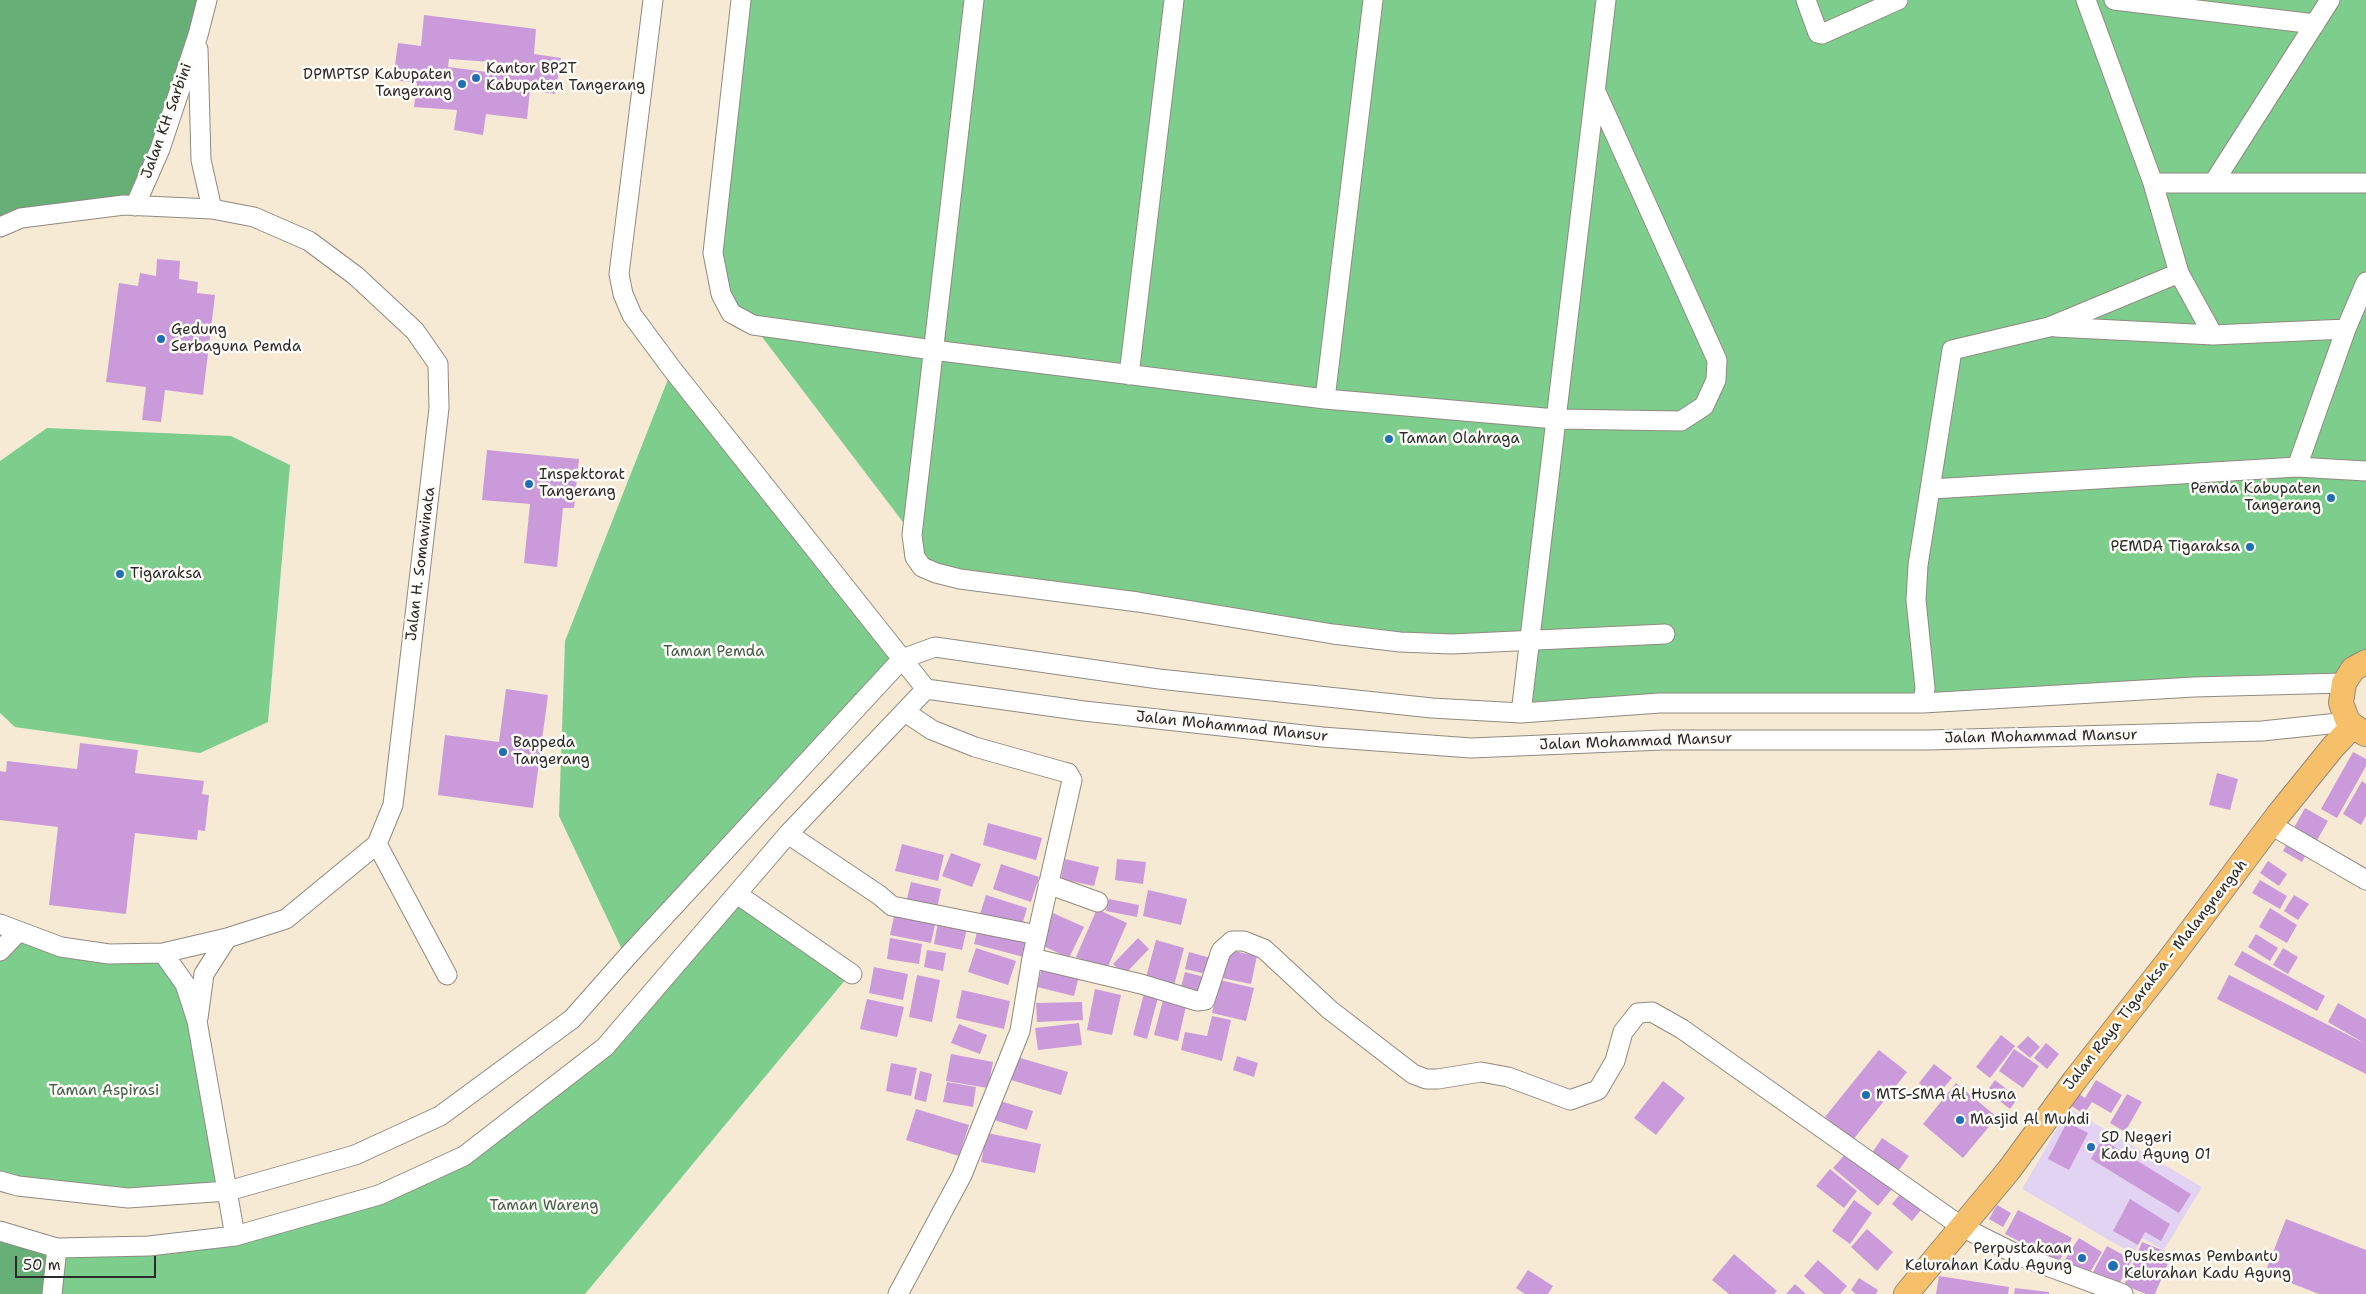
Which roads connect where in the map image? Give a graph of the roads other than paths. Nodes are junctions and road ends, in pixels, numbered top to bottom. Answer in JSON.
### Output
{"nodes":[{"id":1,"x":207,"y":0,"type":"edge"},
{"id":2,"x":653,"y":0,"type":"edge"},
{"id":3,"x":741,"y":0,"type":"edge"},
{"id":4,"x":974,"y":0,"type":"edge"},
{"id":5,"x":1174,"y":0,"type":"edge"},
{"id":6,"x":1373,"y":0,"type":"edge"},
{"id":7,"x":1606,"y":0,"type":"edge"},
{"id":8,"x":1806,"y":0,"type":"edge"},
{"id":9,"x":1898,"y":0,"type":"edge"},
{"id":10,"x":2086,"y":0,"type":"edge"},
{"id":11,"x":2114,"y":0,"type":"edge"},
{"id":12,"x":2330,"y":0,"type":"edge"},
{"id":13,"x":2315,"y":24,"type":"junction"},
{"id":14,"x":198,"y":35,"type":"junction"},
{"id":15,"x":1596,"y":92,"type":"junction"},
{"id":16,"x":2214,"y":182,"type":"junction"},
{"id":17,"x":2366,"y":182,"type":"edge"},
{"id":18,"x":2153,"y":183,"type":"junction"},
{"id":19,"x":135,"y":206,"type":"junction"},
{"id":20,"x":212,"y":209,"type":"junction"},
{"id":21,"x":0,"y":227,"type":"edge"},
{"id":22,"x":2179,"y":273,"type":"junction"},
{"id":23,"x":2366,"y":282,"type":"edge"},
{"id":24,"x":2049,"y":327,"type":"junction"},
{"id":25,"x":2346,"y":329,"type":"junction"},
{"id":26,"x":2213,"y":335,"type":"junction"},
{"id":27,"x":933,"y":350,"type":"junction"},
{"id":28,"x":1129,"y":375,"type":"junction"},
{"id":29,"x":1325,"y":399,"type":"junction"},
{"id":30,"x":1556,"y":419,"type":"junction"},
{"id":31,"x":2297,"y":467,"type":"junction"},
{"id":32,"x":2366,"y":471,"type":"edge"},
{"id":33,"x":1931,"y":489,"type":"junction"},
{"id":34,"x":1665,"y":634,"type":"dead end"},
{"id":35,"x":1531,"y":642,"type":"junction"},
{"id":36,"x":902,"y":658,"type":"junction"},
{"id":37,"x":2366,"y":662,"type":"edge"},
{"id":38,"x":2344,"y":682,"type":"junction"},
{"id":39,"x":926,"y":689,"type":"junction"},
{"id":40,"x":1923,"y":703,"type":"junction"},
{"id":41,"x":905,"y":712,"type":"junction"},
{"id":42,"x":1521,"y":713,"type":"junction"},
{"id":43,"x":2356,"y":728,"type":"edge"},
{"id":44,"x":2271,"y":825,"type":"junction"},
{"id":45,"x":788,"y":834,"type":"junction"},
{"id":46,"x":377,"y":844,"type":"junction"},
{"id":47,"x":2366,"y":880,"type":"edge"},
{"id":48,"x":1048,"y":884,"type":"junction"},
{"id":49,"x":737,"y":894,"type":"junction"},
{"id":50,"x":1098,"y":902,"type":"dead end"},
{"id":51,"x":0,"y":924,"type":"edge"},
{"id":52,"x":18,"y":932,"type":"junction"},
{"id":53,"x":1037,"y":935,"type":"junction"},
{"id":54,"x":227,"y":938,"type":"junction"},
{"id":55,"x":0,"y":951,"type":"edge"},
{"id":56,"x":163,"y":953,"type":"junction"},
{"id":57,"x":1032,"y":958,"type":"junction"},
{"id":58,"x":852,"y":974,"type":"dead end"},
{"id":59,"x":447,"y":975,"type":"dead end"},
{"id":60,"x":197,"y":1021,"type":"junction"},
{"id":61,"x":0,"y":1181,"type":"edge"},
{"id":62,"x":228,"y":1191,"type":"junction"},
{"id":63,"x":1962,"y":1227,"type":"junction"},
{"id":64,"x":0,"y":1231,"type":"edge"},
{"id":65,"x":235,"y":1236,"type":"junction"},
{"id":66,"x":57,"y":1248,"type":"junction"},
{"id":67,"x":52,"y":1294,"type":"edge"},
{"id":68,"x":898,"y":1294,"type":"edge"},
{"id":69,"x":1906,"y":1294,"type":"edge"},
{"id":70,"x":2123,"y":1294,"type":"edge"}],
"edges":[{"from":1,"to":14,"type":"street","name":"Jalan KH Sarbini"},
{"from":2,"to":36,"type":"street"},
{"from":3,"to":27,"type":"street"},
{"from":4,"to":27,"type":"street"},
{"from":5,"to":28,"type":"street"},
{"from":6,"to":29,"type":"street"},
{"from":7,"to":15,"type":"street"},
{"from":8,"to":9,"type":"street"},
{"from":10,"to":18,"type":"street"},
{"from":11,"to":13,"type":"street"},
{"from":12,"to":13,"type":"street"},
{"from":13,"to":16,"type":"street"},
{"from":14,"to":19,"type":"street","name":"Jalan KH Sarbini"},
{"from":14,"to":20,"type":"street","name":"Jalan KH Sarbini"},
{"from":15,"to":30,"type":"street"},
{"from":15,"to":30,"type":"street"},
{"from":16,"to":17,"type":"street"},
{"from":16,"to":18,"type":"street"},
{"from":18,"to":22,"type":"street"},
{"from":19,"to":20,"type":"street","name":"Jalan H. Somawinata"},
{"from":19,"to":21,"type":"street","name":"Jalan H. Somawinata"},
{"from":20,"to":46,"type":"street","name":"Jalan H. Somawinata"},
{"from":22,"to":24,"type":"street"},
{"from":22,"to":26,"type":"street"},
{"from":23,"to":25,"type":"street"},
{"from":24,"to":26,"type":"street"},
{"from":24,"to":33,"type":"street"},
{"from":25,"to":26,"type":"street"},
{"from":25,"to":31,"type":"street"},
{"from":27,"to":28,"type":"street"},
{"from":27,"to":35,"type":"street"},
{"from":28,"to":29,"type":"street"},
{"from":29,"to":30,"type":"street"},
{"from":30,"to":35,"type":"street"},
{"from":31,"to":32,"type":"street"},
{"from":31,"to":33,"type":"street"},
{"from":33,"to":40,"type":"street"},
{"from":34,"to":35,"type":"street"},
{"from":35,"to":42,"type":"street"},
{"from":36,"to":39,"type":"street"},
{"from":36,"to":42,"type":"street"},
{"from":36,"to":62,"type":"street"},
{"from":37,"to":38,"type":"main road"},
{"from":38,"to":40,"type":"street"},
{"from":38,"to":43,"type":"main road"},
{"from":39,"to":41,"type":"street"},
{"from":39,"to":43,"type":"street","name":"Jalan Mohammad Mansur"},
{"from":40,"to":42,"type":"street"},
{"from":41,"to":45,"type":"street"},
{"from":41,"to":48,"type":"street"},
{"from":43,"to":44,"type":"main road","name":"Jalan Raya Tigaraksa - Malangnengah"},
{"from":44,"to":47,"type":"street"},
{"from":44,"to":63,"type":"main road","name":"Jalan Raya Tigaraksa - Malangnengah"},
{"from":45,"to":49,"type":"street"},
{"from":45,"to":53,"type":"street"},
{"from":46,"to":54,"type":"street","name":"Jalan H. Somawinata"},
{"from":46,"to":59,"type":"street"},
{"from":48,"to":50,"type":"street"},
{"from":48,"to":53,"type":"street"},
{"from":49,"to":58,"type":"street"},
{"from":49,"to":65,"type":"street"},
{"from":51,"to":52,"type":"street","name":"Jalan H. Somawinata"},
{"from":52,"to":55,"type":"street"},
{"from":52,"to":56,"type":"street","name":"Jalan H. Somawinata"},
{"from":53,"to":57,"type":"street"},
{"from":54,"to":56,"type":"street","name":"Jalan H. Somawinata"},
{"from":54,"to":60,"type":"street"},
{"from":56,"to":60,"type":"street"},
{"from":57,"to":63,"type":"street"},
{"from":57,"to":68,"type":"street"},
{"from":60,"to":62,"type":"street"},
{"from":61,"to":62,"type":"street"},
{"from":62,"to":65,"type":"street"},
{"from":63,"to":69,"type":"main road","name":"Jalan Raya Tigaraksa - Malangnengah"},
{"from":63,"to":70,"type":"street"},
{"from":64,"to":66,"type":"street"},
{"from":65,"to":66,"type":"street"},
{"from":66,"to":67,"type":"street"}]}
